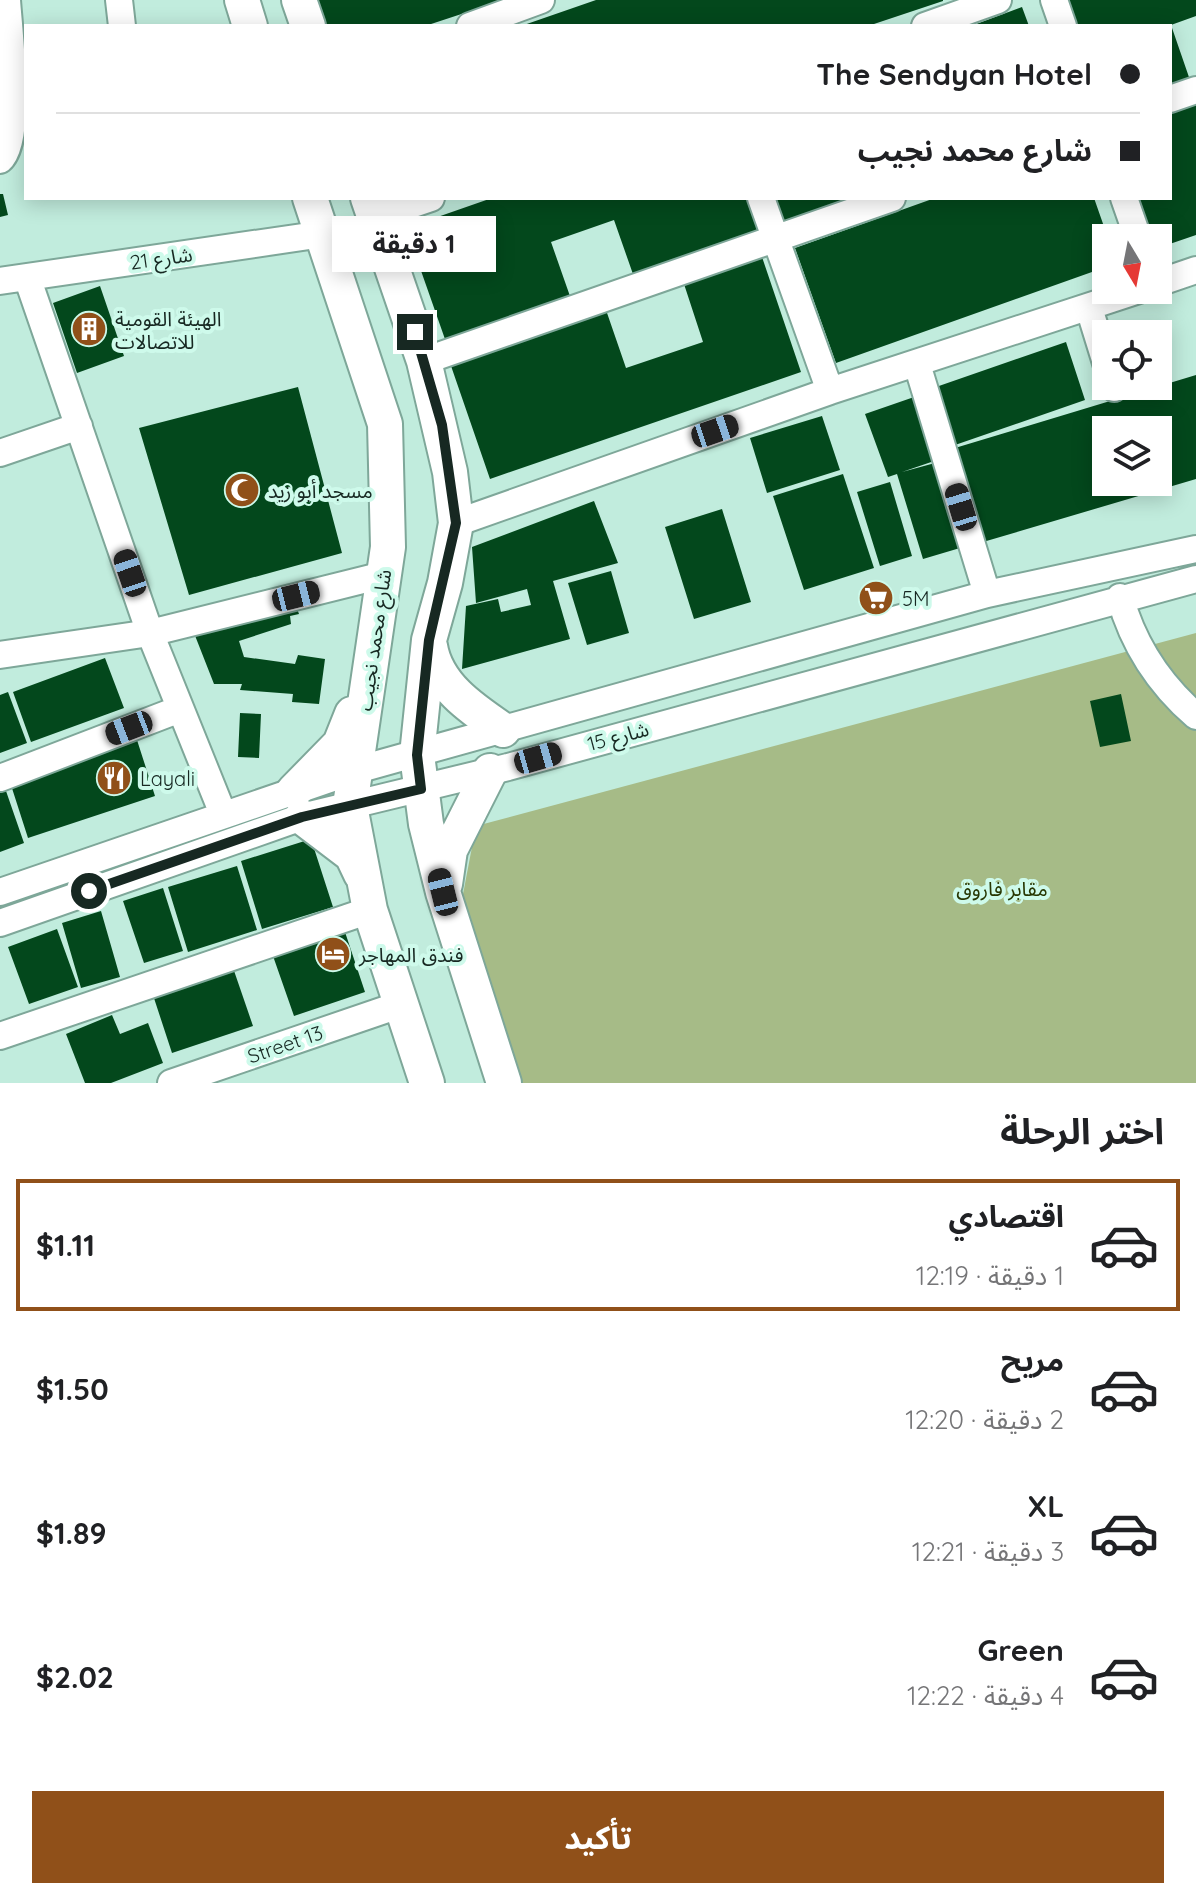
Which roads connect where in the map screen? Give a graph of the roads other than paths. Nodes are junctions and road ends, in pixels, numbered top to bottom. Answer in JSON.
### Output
{"nodes":[{"id":1,"x":7,"y":0,"type":"edge"},
{"id":2,"x":119,"y":0,"type":"edge"},
{"id":3,"x":299,"y":0,"type":"edge"},
{"id":4,"x":541,"y":0,"type":"edge"},
{"id":5,"x":998,"y":0,"type":"edge"},
{"id":6,"x":1054,"y":0,"type":"edge"},
{"id":7,"x":122,"y":24,"type":"edge"},
{"id":8,"x":307,"y":24,"type":"edge"},
{"id":9,"x":475,"y":24,"type":"edge"},
{"id":10,"x":931,"y":24,"type":"edge"},
{"id":11,"x":1062,"y":24,"type":"edge"},
{"id":12,"x":19,"y":66,"type":"edge"},
{"id":13,"x":1196,"y":90,"type":"edge"},
{"id":14,"x":1172,"y":98,"type":"edge"},
{"id":15,"x":0,"y":160,"type":"edge"},
{"id":16,"x":311,"y":200,"type":"edge"},
{"id":17,"x":419,"y":200,"type":"edge"},
{"id":18,"x":762,"y":200,"type":"edge"},
{"id":19,"x":886,"y":200,"type":"edge"},
{"id":20,"x":1125,"y":200,"type":"edge"},
{"id":21,"x":371,"y":208,"type":"edge"},
{"id":22,"x":1133,"y":224,"type":"edge"},
{"id":23,"x":323,"y":234,"type":"junction"},
{"id":24,"x":776,"y":239,"type":"junction"},
{"id":25,"x":1196,"y":270,"type":"edge"},
{"id":26,"x":27,"y":277,"type":"junction"},
{"id":27,"x":1172,"y":278,"type":"edge"},
{"id":28,"x":0,"y":281,"type":"edge"},
{"id":29,"x":1100,"y":304,"type":"edge"},
{"id":30,"x":1089,"y":308,"type":"junction"},
{"id":31,"x":1093,"y":320,"type":"edge"},
{"id":32,"x":424,"y":361,"type":"junction"},
{"id":33,"x":917,"y":364,"type":"junction"},
{"id":34,"x":830,"y":391,"type":"junction"},
{"id":35,"x":79,"y":426,"type":"junction"},
{"id":36,"x":0,"y":453,"type":"edge"},
{"id":37,"x":456,"y":523,"type":"junction"},
{"id":38,"x":1196,"y":549,"type":"edge"},
{"id":39,"x":383,"y":575,"type":"junction"},
{"id":40,"x":1196,"y":579,"type":"edge"},
{"id":41,"x":987,"y":594,"type":"junction"},
{"id":42,"x":1120,"y":597,"type":"junction"},
{"id":43,"x":150,"y":633,"type":"junction"},
{"id":44,"x":429,"y":640,"type":"junction"},
{"id":45,"x":0,"y":655,"type":"edge"},
{"id":46,"x":370,"y":670,"type":"junction"},
{"id":47,"x":180,"y":709,"type":"junction"},
{"id":48,"x":1196,"y":716,"type":"edge"},
{"id":49,"x":503,"y":730,"type":"junction"},
{"id":50,"x":417,"y":755,"type":"junction"},
{"id":51,"x":353,"y":771,"type":"junction"},
{"id":52,"x":490,"y":771,"type":"junction"},
{"id":53,"x":0,"y":778,"type":"edge"},
{"id":54,"x":421,"y":789,"type":"junction"},
{"id":55,"x":298,"y":804,"type":"junction"},
{"id":56,"x":350,"y":806,"type":"junction"},
{"id":57,"x":223,"y":814,"type":"junction"},
{"id":58,"x":0,"y":892,"type":"edge"},
{"id":59,"x":443,"y":892,"type":"junction"},
{"id":60,"x":369,"y":897,"type":"junction"},
{"id":61,"x":0,"y":923,"type":"edge"},
{"id":62,"x":399,"y":1005,"type":"junction"},
{"id":63,"x":0,"y":1036,"type":"edge"},
{"id":64,"x":171,"y":1083,"type":"edge"},
{"id":65,"x":427,"y":1083,"type":"edge"},
{"id":66,"x":504,"y":1083,"type":"edge"}],
"edges":[{"from":1,"to":12,"type":"street"},
{"from":2,"to":7,"type":"street"},
{"from":3,"to":8,"type":"main road"},
{"from":4,"to":9,"type":"street"},
{"from":5,"to":10,"type":"street"},
{"from":6,"to":11,"type":"street"},
{"from":12,"to":15,"type":"street"},
{"from":13,"to":14,"type":"street"},
{"from":16,"to":23,"type":"main road","name":"شارع محمد نجيب"},
{"from":17,"to":21,"type":"street"},
{"from":18,"to":24,"type":"street"},
{"from":19,"to":24,"type":"street"},
{"from":20,"to":22,"type":"street"},
{"from":21,"to":32,"type":"main road"},
{"from":23,"to":26,"type":"street","name":"شارع 21"},
{"from":23,"to":39,"type":"main road","name":"شارع محمد نجيب"},
{"from":24,"to":32,"type":"street"},
{"from":24,"to":34,"type":"street"},
{"from":25,"to":27,"type":"street"},
{"from":26,"to":28,"type":"street","name":"شارع 21"},
{"from":26,"to":35,"type":"street"},
{"from":29,"to":30,"type":"street"},
{"from":30,"to":31,"type":"street"},
{"from":30,"to":33,"type":"street"},
{"from":32,"to":37,"type":"main road"},
{"from":33,"to":34,"type":"street"},
{"from":33,"to":41,"type":"street"},
{"from":34,"to":37,"type":"street"},
{"from":35,"to":36,"type":"street"},
{"from":35,"to":43,"type":"street"},
{"from":37,"to":44,"type":"main road"},
{"from":38,"to":41,"type":"street","name":"شارع 15"},
{"from":39,"to":43,"type":"street"},
{"from":39,"to":46,"type":"main road","name":"شارع محمد نجيب"},
{"from":40,"to":42,"type":"street","name":"شارع 15"},
{"from":41,"to":49,"type":"street","name":"شارع 15"},
{"from":42,"to":48,"type":"street"},
{"from":42,"to":52,"type":"street","name":"شارع 15"},
{"from":43,"to":45,"type":"street"},
{"from":43,"to":47,"type":"street"},
{"from":44,"to":49,"type":"main road"},
{"from":44,"to":50,"type":"main road"},
{"from":46,"to":51,"type":"main road","name":"شارع محمد نجيب"},
{"from":46,"to":55,"type":"main road"},
{"from":47,"to":53,"type":"street"},
{"from":47,"to":57,"type":"street"},
{"from":49,"to":50,"type":"street","name":"شارع 15"},
{"from":50,"to":51,"type":"street","name":"شارع 15"},
{"from":50,"to":54,"type":"main road"},
{"from":51,"to":55,"type":"street","name":"شارع 15"},
{"from":51,"to":56,"type":"main road","name":"شارع محمد نجيب"},
{"from":52,"to":54,"type":"street","name":"شارع 15"},
{"from":52,"to":59,"type":"main road"},
{"from":54,"to":56,"type":"street","name":"شارع 15"},
{"from":54,"to":59,"type":"main road"},
{"from":55,"to":56,"type":"street","name":"شارع 15"},
{"from":55,"to":57,"type":"street","name":"شارع 15"},
{"from":55,"to":60,"type":"main road"},
{"from":55,"to":61,"type":"street","name":"شارع 15"},
{"from":56,"to":60,"type":"main road","name":"شارع محمد نجيب"},
{"from":57,"to":58,"type":"street","name":"شارع 15"},
{"from":59,"to":66,"type":"main road"},
{"from":60,"to":62,"type":"main road","name":"شارع محمد نجيب"},
{"from":60,"to":63,"type":"street"},
{"from":62,"to":64,"type":"street","name":"Street 13"},
{"from":62,"to":65,"type":"main road","name":"شارع محمد نجيب"}]}
